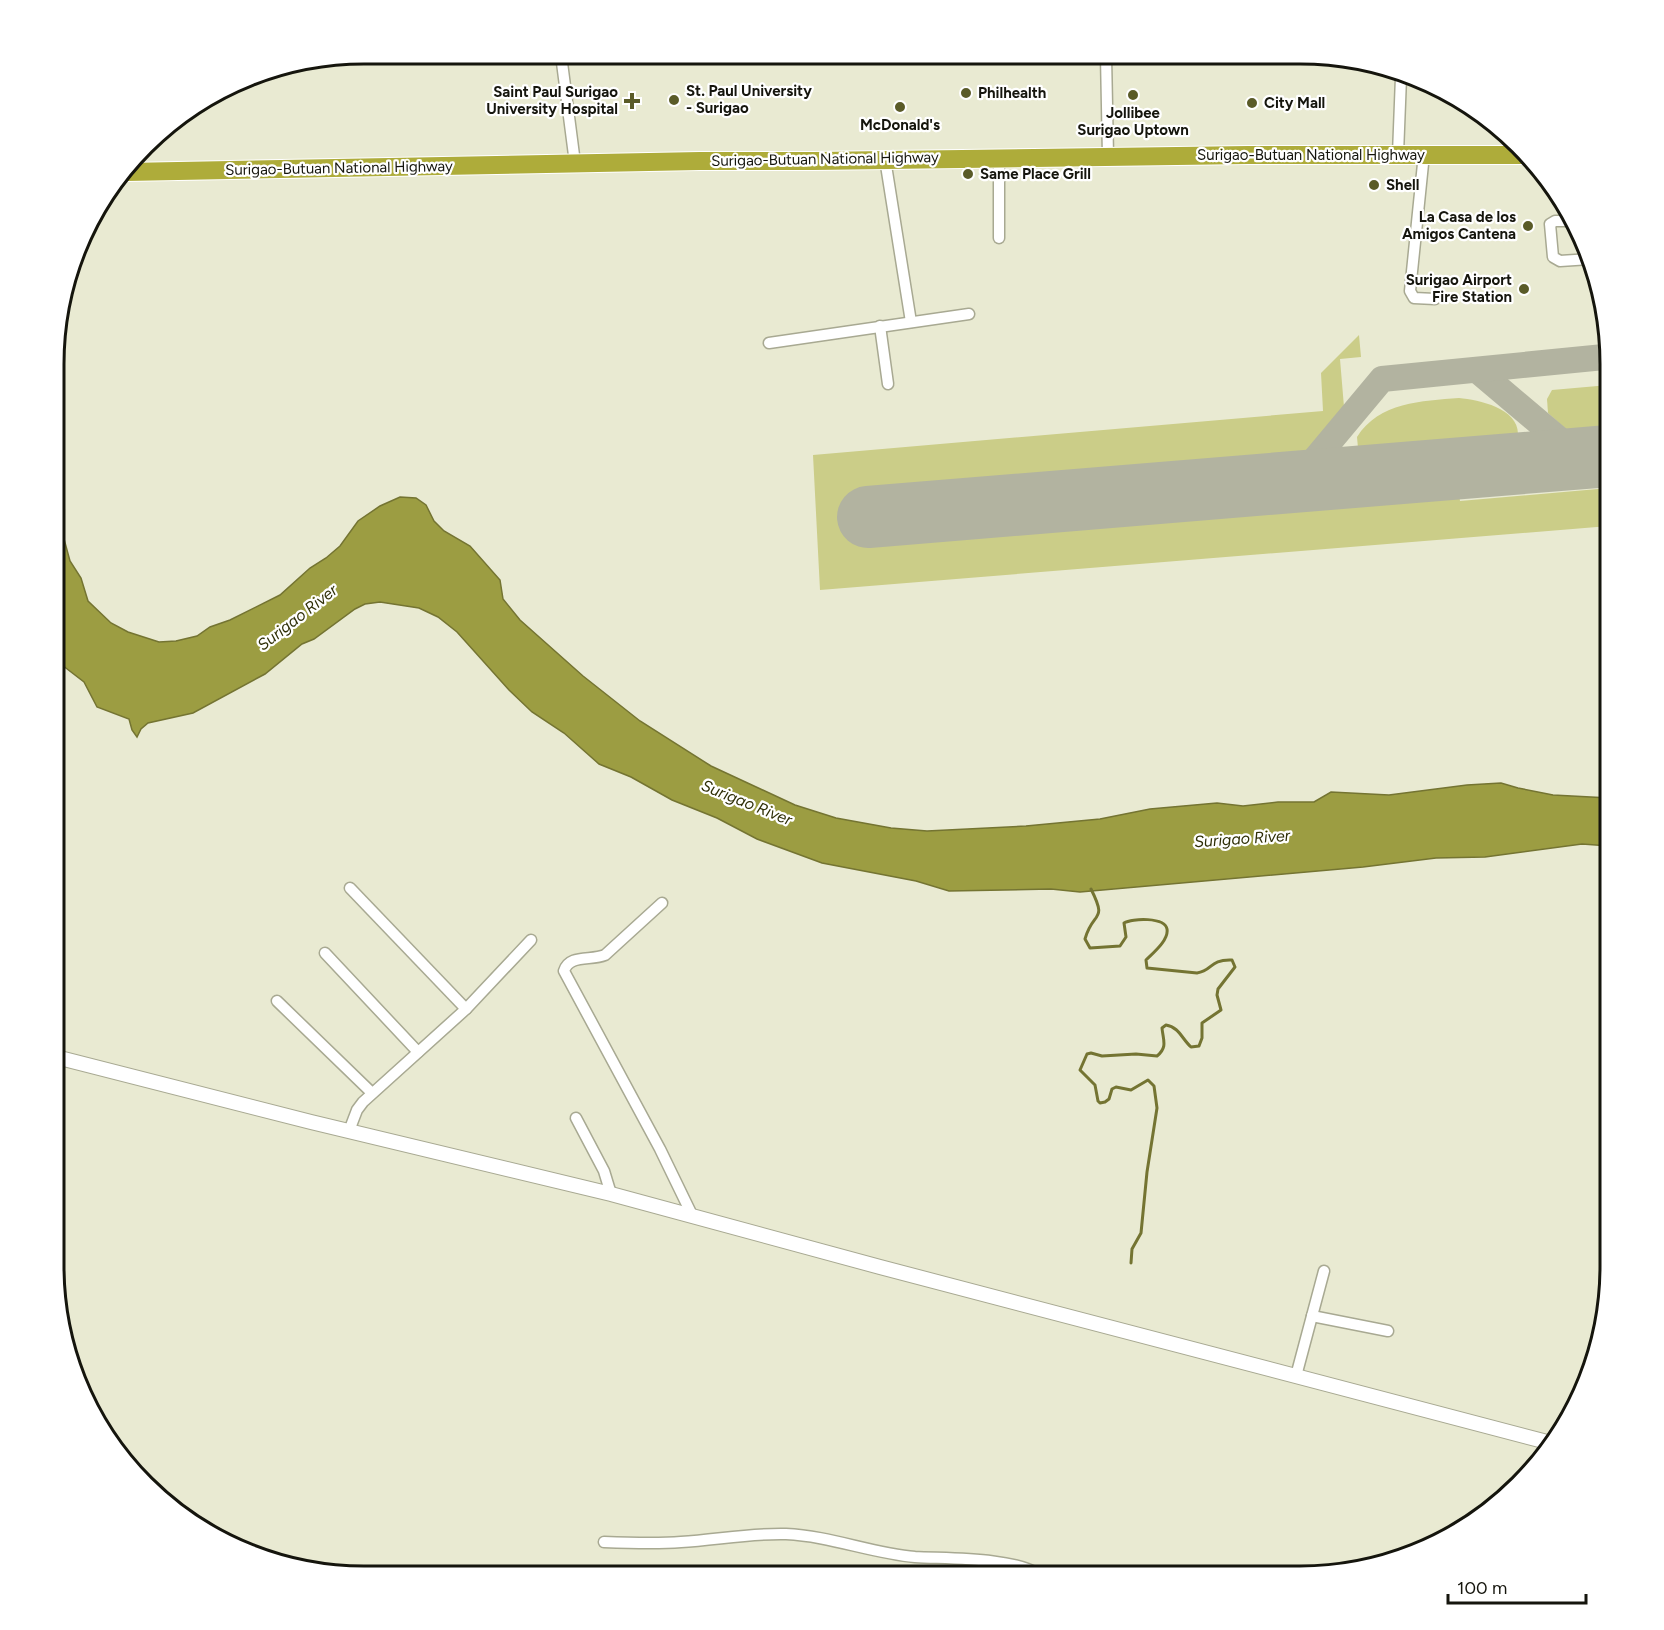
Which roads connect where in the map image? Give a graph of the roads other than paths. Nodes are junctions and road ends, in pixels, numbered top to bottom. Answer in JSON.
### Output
{"nodes":[{"id":1,"x":562,"y":64,"type":"edge"},
{"id":2,"x":1106,"y":64,"type":"edge"},
{"id":3,"x":1401,"y":82,"type":"edge"},
{"id":4,"x":1398,"y":154,"type":"junction"},
{"id":5,"x":1424,"y":154,"type":"junction"},
{"id":6,"x":1515,"y":155,"type":"edge"},
{"id":7,"x":1108,"y":156,"type":"junction"},
{"id":8,"x":999,"y":158,"type":"junction"},
{"id":9,"x":885,"y":159,"type":"junction"},
{"id":10,"x":575,"y":163,"type":"junction"},
{"id":11,"x":135,"y":172,"type":"edge"},
{"id":12,"x":1562,"y":220,"type":"edge"},
{"id":13,"x":999,"y":238,"type":"dead end"},
{"id":14,"x":1581,"y":259,"type":"edge"},
{"id":15,"x":1436,"y":299,"type":"dead end"},
{"id":16,"x":969,"y":314,"type":"dead end"},
{"id":17,"x":911,"y":322,"type":"junction"},
{"id":18,"x":880,"y":326,"type":"junction"},
{"id":19,"x":769,"y":343,"type":"dead end"},
{"id":20,"x":888,"y":384,"type":"dead end"},
{"id":21,"x":350,"y":888,"type":"dead end"},
{"id":22,"x":662,"y":903,"type":"dead end"},
{"id":23,"x":531,"y":940,"type":"dead end"},
{"id":24,"x":326,"y":953,"type":"dead end"},
{"id":25,"x":277,"y":1001,"type":"dead end"},
{"id":26,"x":466,"y":1009,"type":"junction"},
{"id":27,"x":418,"y":1052,"type":"junction"},
{"id":28,"x":64,"y":1059,"type":"edge"},
{"id":29,"x":372,"y":1093,"type":"junction"},
{"id":30,"x":576,"y":1118,"type":"dead end"},
{"id":31,"x":349,"y":1131,"type":"junction"},
{"id":32,"x":611,"y":1194,"type":"junction"},
{"id":33,"x":692,"y":1215,"type":"junction"},
{"id":34,"x":1324,"y":1271,"type":"dead end"},
{"id":35,"x":1312,"y":1316,"type":"junction"},
{"id":36,"x":1388,"y":1331,"type":"dead end"},
{"id":37,"x":1296,"y":1376,"type":"junction"},
{"id":38,"x":1542,"y":1441,"type":"edge"},
{"id":39,"x":604,"y":1542,"type":"dead end"},
{"id":40,"x":1018,"y":1566,"type":"edge"}],
"edges":[{"from":1,"to":10,"type":"street"},
{"from":2,"to":7,"type":"street"},
{"from":3,"to":4,"type":"street"},
{"from":4,"to":5,"type":"highway","name":"Surigao-Butuan National Highway"},
{"from":4,"to":7,"type":"highway","name":"Surigao-Butuan National Highway"},
{"from":5,"to":6,"type":"highway","name":"Surigao-Butuan National Highway"},
{"from":5,"to":15,"type":"street"},
{"from":7,"to":8,"type":"highway","name":"Surigao-Butuan National Highway"},
{"from":8,"to":9,"type":"highway","name":"Surigao-Butuan National Highway"},
{"from":8,"to":13,"type":"street"},
{"from":9,"to":10,"type":"highway","name":"Surigao-Butuan National Highway"},
{"from":9,"to":17,"type":"street"},
{"from":10,"to":11,"type":"highway","name":"Surigao-Butuan National Highway"},
{"from":12,"to":14,"type":"street"},
{"from":16,"to":17,"type":"street"},
{"from":17,"to":18,"type":"street"},
{"from":18,"to":19,"type":"street"},
{"from":18,"to":20,"type":"street"},
{"from":21,"to":26,"type":"street"},
{"from":22,"to":33,"type":"street"},
{"from":23,"to":26,"type":"street"},
{"from":24,"to":27,"type":"street"},
{"from":25,"to":29,"type":"street"},
{"from":26,"to":27,"type":"street"},
{"from":27,"to":29,"type":"street"},
{"from":28,"to":31,"type":"street"},
{"from":29,"to":31,"type":"street"},
{"from":30,"to":32,"type":"street"},
{"from":31,"to":32,"type":"street"},
{"from":32,"to":33,"type":"street"},
{"from":33,"to":37,"type":"street"},
{"from":34,"to":35,"type":"street"},
{"from":35,"to":36,"type":"street"},
{"from":35,"to":37,"type":"street"},
{"from":37,"to":38,"type":"street"},
{"from":39,"to":40,"type":"street"}]}
